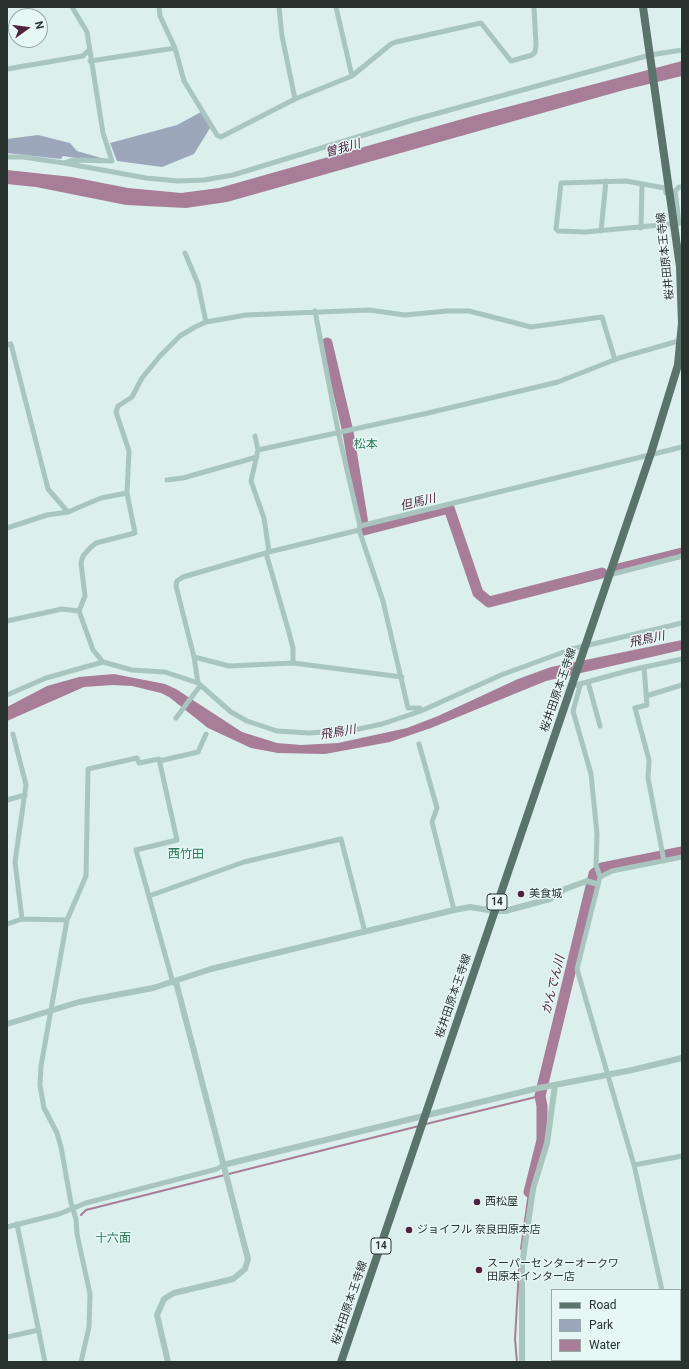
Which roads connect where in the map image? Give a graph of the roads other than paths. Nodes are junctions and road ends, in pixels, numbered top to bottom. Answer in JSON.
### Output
{"nodes":[{"id":1,"x":72,"y":7,"type":"edge"},
{"id":2,"x":158,"y":7,"type":"edge"},
{"id":3,"x":279,"y":7,"type":"edge"},
{"id":4,"x":336,"y":7,"type":"edge"},
{"id":5,"x":534,"y":7,"type":"edge"},
{"id":6,"x":643,"y":7,"type":"edge"},
{"id":7,"x":175,"y":48,"type":"junction"},
{"id":8,"x":89,"y":50,"type":"junction"},
{"id":9,"x":682,"y":50,"type":"edge"},
{"id":10,"x":651,"y":56,"type":"junction"},
{"id":11,"x":90,"y":61,"type":"junction"},
{"id":12,"x":7,"y":69,"type":"edge"},
{"id":13,"x":352,"y":76,"type":"junction"},
{"id":14,"x":295,"y":99,"type":"junction"},
{"id":15,"x":7,"y":157,"type":"edge"},
{"id":16,"x":64,"y":163,"type":"junction"},
{"id":17,"x":606,"y":181,"type":"junction"},
{"id":18,"x":642,"y":184,"type":"junction"},
{"id":19,"x":682,"y":187,"type":"edge"},
{"id":20,"x":678,"y":224,"type":"edge"},
{"id":21,"x":641,"y":228,"type":"junction"},
{"id":22,"x":601,"y":231,"type":"junction"},
{"id":23,"x":185,"y":253,"type":"dead end"},
{"id":24,"x":315,"y":312,"type":"junction"},
{"id":25,"x":206,"y":322,"type":"junction"},
{"id":26,"x":681,"y":340,"type":"edge"},
{"id":27,"x":7,"y":345,"type":"edge"},
{"id":28,"x":614,"y":360,"type":"junction"},
{"id":29,"x":338,"y":431,"type":"junction"},
{"id":30,"x":255,"y":436,"type":"dead end"},
{"id":31,"x":682,"y":447,"type":"edge"},
{"id":32,"x":258,"y":450,"type":"junction"},
{"id":33,"x":651,"y":453,"type":"junction"},
{"id":34,"x":256,"y":457,"type":"junction"},
{"id":35,"x":167,"y":480,"type":"dead end"},
{"id":36,"x":127,"y":493,"type":"junction"},
{"id":37,"x":68,"y":512,"type":"junction"},
{"id":38,"x":7,"y":528,"type":"edge"},
{"id":39,"x":360,"y":528,"type":"junction"},
{"id":40,"x":267,"y":553,"type":"junction"},
{"id":41,"x":682,"y":556,"type":"edge"},
{"id":42,"x":609,"y":575,"type":"junction"},
{"id":43,"x":79,"y":611,"type":"junction"},
{"id":44,"x":7,"y":621,"type":"edge"},
{"id":45,"x":682,"y":623,"type":"edge"},
{"id":46,"x":585,"y":645,"type":"junction"},
{"id":47,"x":194,"y":657,"type":"junction"},
{"id":48,"x":682,"y":659,"type":"edge"},
{"id":49,"x":103,"y":662,"type":"junction"},
{"id":50,"x":293,"y":663,"type":"junction"},
{"id":51,"x":644,"y":667,"type":"junction"},
{"id":52,"x":402,"y":677,"type":"junction"},
{"id":53,"x":588,"y":682,"type":"junction"},
{"id":54,"x":199,"y":685,"type":"junction"},
{"id":55,"x":682,"y":685,"type":"edge"},
{"id":56,"x":574,"y":686,"type":"junction"},
{"id":57,"x":7,"y":695,"type":"edge"},
{"id":58,"x":646,"y":696,"type":"junction"},
{"id":59,"x":421,"y":711,"type":"junction"},
{"id":60,"x":177,"y":717,"type":"dead end"},
{"id":61,"x":600,"y":726,"type":"dead end"},
{"id":62,"x":13,"y":734,"type":"dead end"},
{"id":63,"x":206,"y":734,"type":"dead end"},
{"id":64,"x":419,"y":744,"type":"dead end"},
{"id":65,"x":159,"y":761,"type":"junction"},
{"id":66,"x":25,"y":795,"type":"junction"},
{"id":67,"x":7,"y":800,"type":"edge"},
{"id":68,"x":682,"y":857,"type":"edge"},
{"id":69,"x":664,"y":861,"type":"junction"},
{"id":70,"x":600,"y":877,"type":"junction"},
{"id":71,"x":597,"y":884,"type":"junction"},
{"id":72,"x":150,"y":896,"type":"junction"},
{"id":73,"x":454,"y":910,"type":"junction"},
{"id":74,"x":494,"y":911,"type":"junction"},
{"id":75,"x":22,"y":919,"type":"junction"},
{"id":76,"x":67,"y":920,"type":"junction"},
{"id":77,"x":7,"y":924,"type":"edge"},
{"id":78,"x":365,"y":932,"type":"junction"},
{"id":79,"x":174,"y":982,"type":"junction"},
{"id":80,"x":50,"y":1010,"type":"junction"},
{"id":81,"x":7,"y":1024,"type":"edge"},
{"id":82,"x":682,"y":1058,"type":"edge"},
{"id":83,"x":609,"y":1074,"type":"junction"},
{"id":84,"x":555,"y":1085,"type":"junction"},
{"id":85,"x":425,"y":1118,"type":"junction"},
{"id":86,"x":682,"y":1156,"type":"edge"},
{"id":87,"x":634,"y":1164,"type":"junction"},
{"id":88,"x":224,"y":1167,"type":"junction"},
{"id":89,"x":74,"y":1209,"type":"junction"},
{"id":90,"x":17,"y":1224,"type":"junction"},
{"id":91,"x":7,"y":1227,"type":"edge"},
{"id":92,"x":662,"y":1289,"type":"edge"},
{"id":93,"x":39,"y":1330,"type":"junction"},
{"id":94,"x":7,"y":1337,"type":"edge"},
{"id":95,"x":45,"y":1362,"type":"edge"},
{"id":96,"x":81,"y":1362,"type":"edge"},
{"id":97,"x":168,"y":1362,"type":"edge"},
{"id":98,"x":341,"y":1362,"type":"edge"},
{"id":99,"x":522,"y":1362,"type":"edge"}],
"edges":[{"from":1,"to":8,"type":"street"},
{"from":2,"to":7,"type":"street"},
{"from":3,"to":14,"type":"street"},
{"from":4,"to":13,"type":"street"},
{"from":5,"to":13,"type":"street"},
{"from":6,"to":10,"type":"main road","name":"桜井田原本王寺線","number":"14"},
{"from":7,"to":11,"type":"street"},
{"from":7,"to":14,"type":"street"},
{"from":8,"to":11,"type":"street"},
{"from":8,"to":12,"type":"street"},
{"from":9,"to":10,"type":"street"},
{"from":10,"to":16,"type":"street"},
{"from":10,"to":20,"type":"main road","name":"桜井田原本王寺線","number":"14"},
{"from":11,"to":16,"type":"street"},
{"from":13,"to":14,"type":"street"},
{"from":15,"to":16,"type":"street"},
{"from":17,"to":18,"type":"street"},
{"from":17,"to":22,"type":"street"},
{"from":17,"to":22,"type":"street"},
{"from":18,"to":20,"type":"street"},
{"from":18,"to":21,"type":"street"},
{"from":19,"to":20,"type":"street"},
{"from":20,"to":21,"type":"street"},
{"from":20,"to":26,"type":"main road","name":"桜井田原本王寺線","number":"14"},
{"from":21,"to":22,"type":"street"},
{"from":23,"to":25,"type":"street"},
{"from":24,"to":25,"type":"street"},
{"from":24,"to":28,"type":"street"},
{"from":24,"to":29,"type":"street"},
{"from":25,"to":36,"type":"street"},
{"from":26,"to":28,"type":"street"},
{"from":26,"to":33,"type":"main road","name":"桜井田原本王寺線","number":"14"},
{"from":27,"to":37,"type":"street"},
{"from":28,"to":29,"type":"street"},
{"from":29,"to":32,"type":"street"},
{"from":29,"to":39,"type":"street"},
{"from":30,"to":32,"type":"street"},
{"from":31,"to":33,"type":"street"},
{"from":32,"to":34,"type":"street"},
{"from":33,"to":39,"type":"street"},
{"from":33,"to":42,"type":"main road","name":"桜井田原本王寺線","number":"14"},
{"from":34,"to":35,"type":"street"},
{"from":34,"to":40,"type":"street"},
{"from":36,"to":37,"type":"street"},
{"from":36,"to":43,"type":"street"},
{"from":37,"to":38,"type":"street"},
{"from":39,"to":40,"type":"street"},
{"from":39,"to":52,"type":"street"},
{"from":40,"to":47,"type":"street"},
{"from":40,"to":50,"type":"street"},
{"from":41,"to":42,"type":"street"},
{"from":42,"to":46,"type":"main road","name":"桜井田原本王寺線","number":"14"},
{"from":43,"to":44,"type":"street"},
{"from":43,"to":49,"type":"street"},
{"from":45,"to":46,"type":"street"},
{"from":46,"to":56,"type":"main road","name":"桜井田原本王寺線","number":"14"},
{"from":46,"to":59,"type":"street"},
{"from":47,"to":50,"type":"street"},
{"from":47,"to":54,"type":"street"},
{"from":48,"to":51,"type":"street"},
{"from":49,"to":54,"type":"street"},
{"from":49,"to":57,"type":"street"},
{"from":50,"to":52,"type":"street"},
{"from":51,"to":53,"type":"street"},
{"from":51,"to":58,"type":"street"},
{"from":52,"to":59,"type":"street"},
{"from":53,"to":56,"type":"street"},
{"from":53,"to":61,"type":"street"},
{"from":54,"to":59,"type":"street"},
{"from":54,"to":60,"type":"street"},
{"from":55,"to":58,"type":"street"},
{"from":56,"to":70,"type":"street"},
{"from":56,"to":74,"type":"main road","name":"桜井田原本王寺線","number":"14"},
{"from":58,"to":69,"type":"street"},
{"from":62,"to":66,"type":"street"},
{"from":63,"to":65,"type":"street"},
{"from":64,"to":73,"type":"street"},
{"from":65,"to":72,"type":"street"},
{"from":65,"to":76,"type":"street"},
{"from":66,"to":67,"type":"street"},
{"from":66,"to":75,"type":"street"},
{"from":68,"to":69,"type":"street"},
{"from":69,"to":70,"type":"street"},
{"from":70,"to":71,"type":"street"},
{"from":71,"to":74,"type":"street"},
{"from":71,"to":83,"type":"street"},
{"from":72,"to":78,"type":"street"},
{"from":72,"to":79,"type":"street"},
{"from":73,"to":74,"type":"street"},
{"from":73,"to":78,"type":"street"},
{"from":74,"to":85,"type":"main road","name":"桜井田原本王寺線","number":"14"},
{"from":75,"to":76,"type":"street"},
{"from":75,"to":77,"type":"street"},
{"from":76,"to":80,"type":"street"},
{"from":78,"to":79,"type":"street"},
{"from":79,"to":80,"type":"street"},
{"from":79,"to":88,"type":"street"},
{"from":80,"to":81,"type":"street"},
{"from":80,"to":89,"type":"street"},
{"from":82,"to":83,"type":"street"},
{"from":83,"to":84,"type":"street"},
{"from":83,"to":87,"type":"street"},
{"from":84,"to":85,"type":"street"},
{"from":84,"to":99,"type":"street"},
{"from":85,"to":88,"type":"street"},
{"from":85,"to":98,"type":"main road","name":"桜井田原本王寺線","number":"14"},
{"from":86,"to":87,"type":"street"},
{"from":87,"to":92,"type":"street"},
{"from":88,"to":89,"type":"street"},
{"from":88,"to":97,"type":"street"},
{"from":89,"to":90,"type":"street"},
{"from":89,"to":96,"type":"street"},
{"from":90,"to":91,"type":"street"},
{"from":90,"to":93,"type":"street"},
{"from":93,"to":94,"type":"street"},
{"from":93,"to":95,"type":"street"}]}
